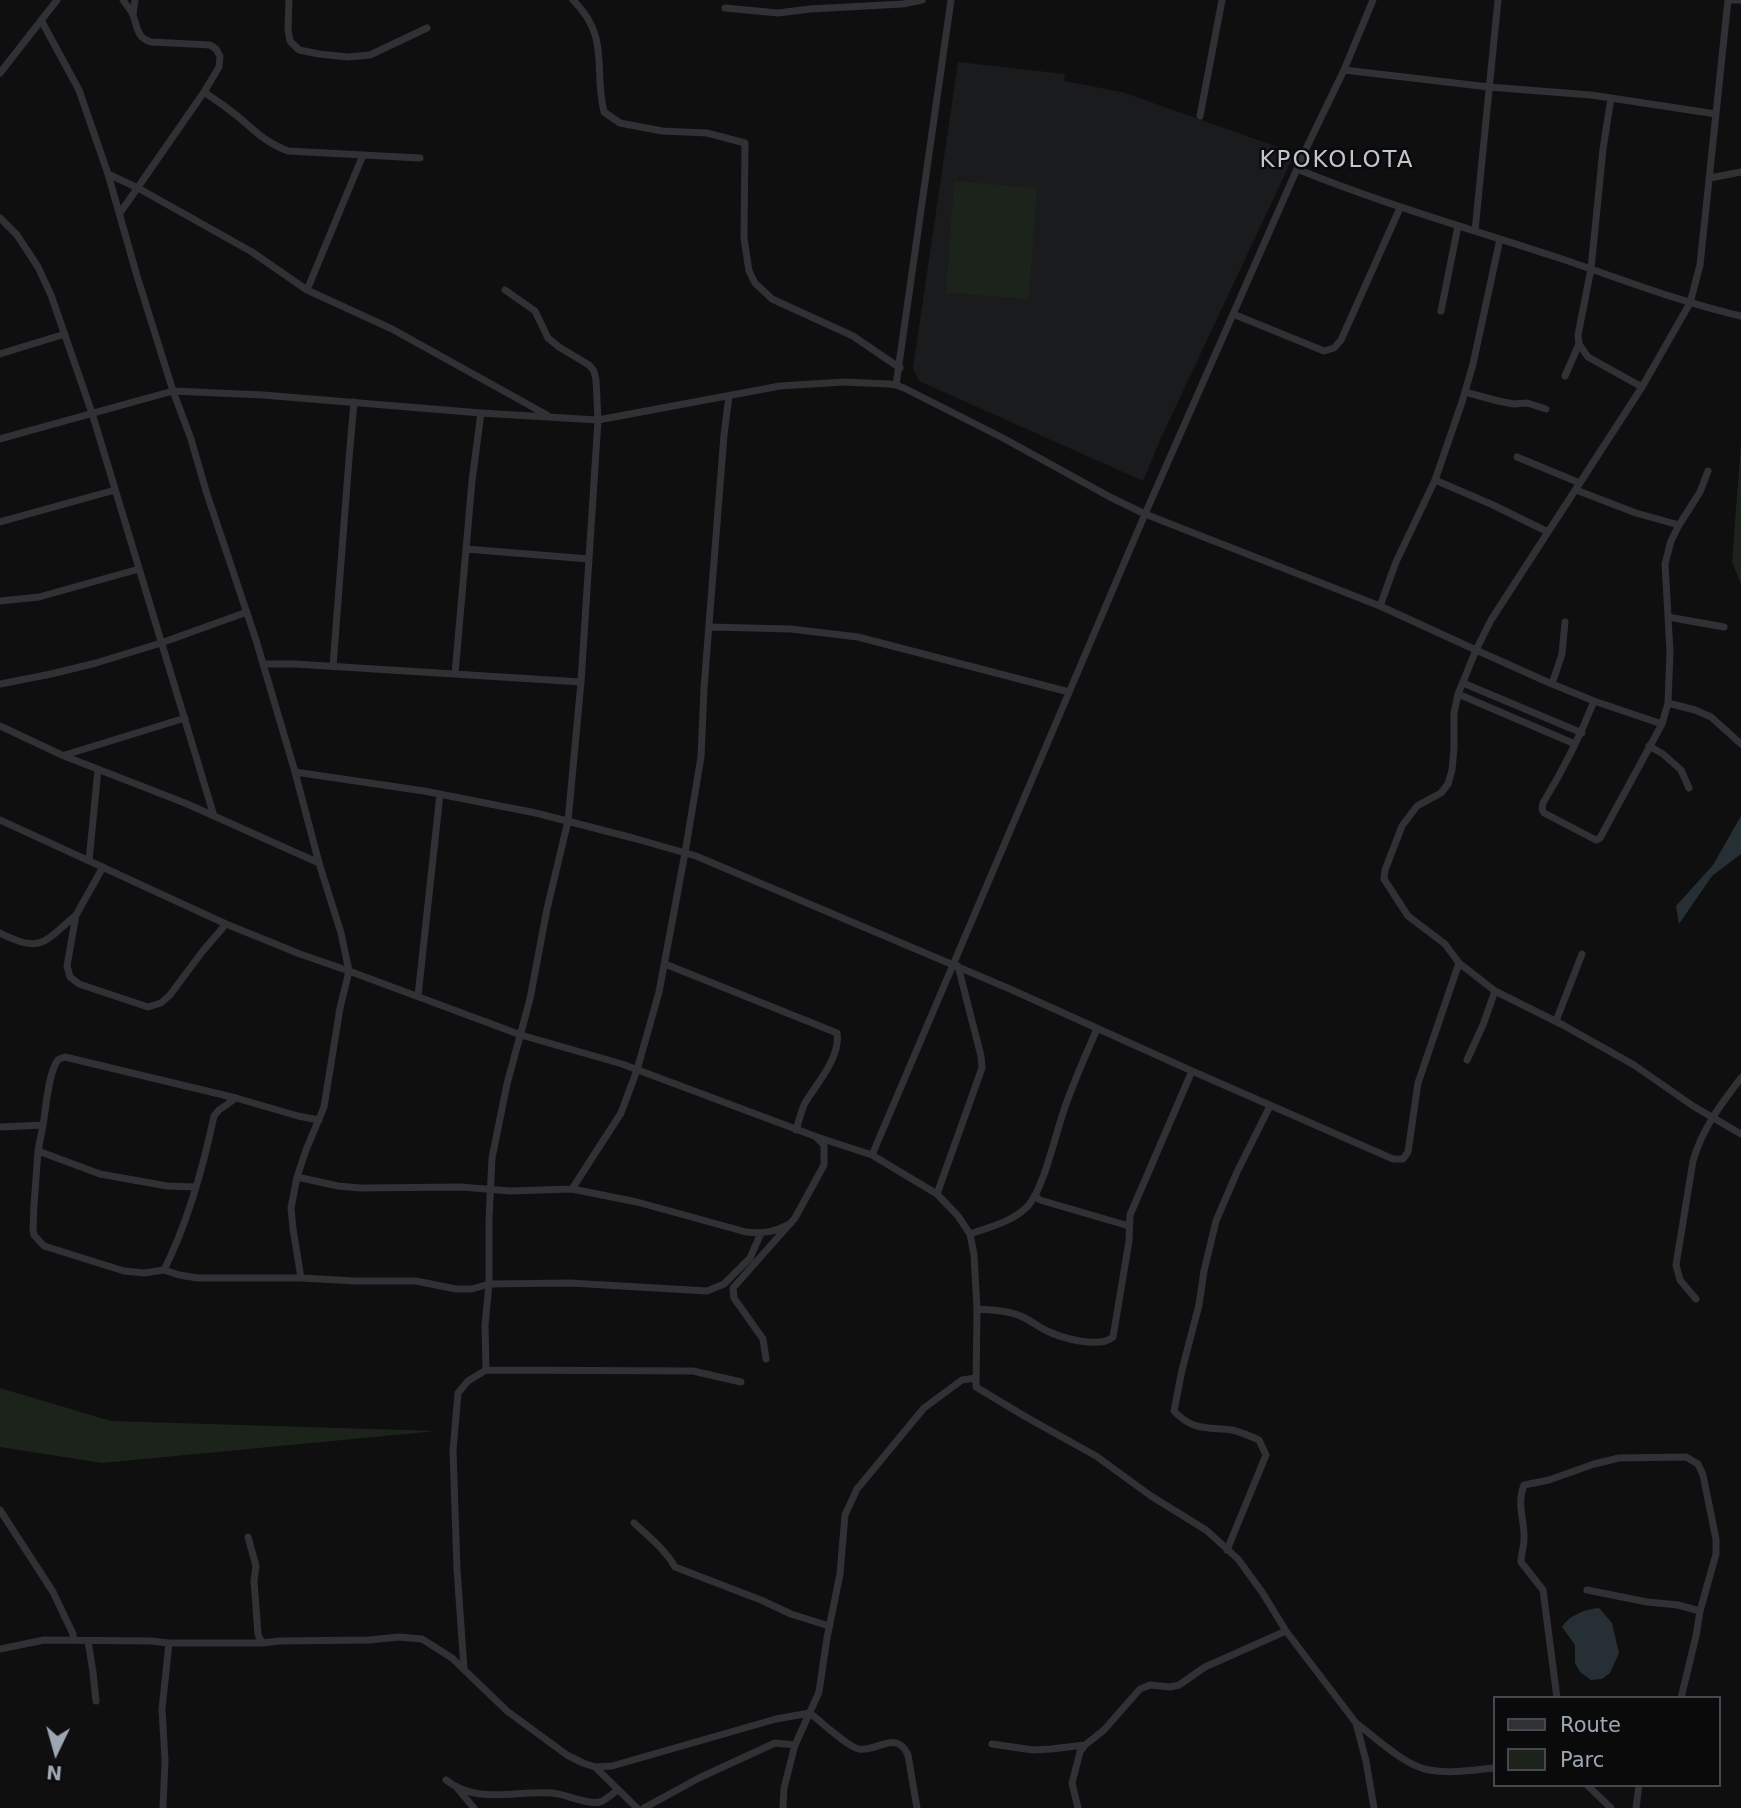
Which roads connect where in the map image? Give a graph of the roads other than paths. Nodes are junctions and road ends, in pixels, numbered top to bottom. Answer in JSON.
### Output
{"nodes":[{"id":1,"x":57,"y":0,"type":"edge"},
{"id":2,"x":123,"y":0,"type":"edge"},
{"id":3,"x":135,"y":0,"type":"edge"},
{"id":4,"x":289,"y":0,"type":"edge"},
{"id":5,"x":573,"y":0,"type":"edge"},
{"id":6,"x":922,"y":0,"type":"edge"},
{"id":7,"x":951,"y":0,"type":"edge"},
{"id":8,"x":1222,"y":0,"type":"edge"},
{"id":9,"x":1373,"y":0,"type":"edge"},
{"id":10,"x":1498,"y":0,"type":"edge"},
{"id":11,"x":1729,"y":0,"type":"edge"},
{"id":12,"x":1741,"y":1,"type":"edge"},
{"id":13,"x":726,"y":8,"type":"dead end"},
{"id":14,"x":133,"y":15,"type":"junction"},
{"id":15,"x":41,"y":20,"type":"junction"},
{"id":16,"x":427,"y":29,"type":"dead end"},
{"id":17,"x":1345,"y":70,"type":"junction"},
{"id":18,"x":0,"y":73,"type":"edge"},
{"id":19,"x":1489,"y":87,"type":"junction"},
{"id":20,"x":204,"y":92,"type":"junction"},
{"id":21,"x":1611,"y":98,"type":"junction"},
{"id":22,"x":1716,"y":114,"type":"junction"},
{"id":23,"x":1200,"y":116,"type":"dead end"},
{"id":24,"x":363,"y":155,"type":"junction"},
{"id":25,"x":421,"y":158,"type":"dead end"},
{"id":26,"x":1297,"y":169,"type":"junction"},
{"id":27,"x":1741,"y":172,"type":"edge"},
{"id":28,"x":108,"y":174,"type":"junction"},
{"id":29,"x":1710,"y":178,"type":"junction"},
{"id":30,"x":138,"y":188,"type":"junction"},
{"id":31,"x":1400,"y":208,"type":"junction"},
{"id":32,"x":120,"y":213,"type":"junction"},
{"id":33,"x":0,"y":218,"type":"edge"},
{"id":34,"x":1458,"y":226,"type":"junction"},
{"id":35,"x":1475,"y":231,"type":"junction"},
{"id":36,"x":1500,"y":239,"type":"junction"},
{"id":37,"x":1591,"y":269,"type":"junction"},
{"id":38,"x":307,"y":290,"type":"junction"},
{"id":39,"x":505,"y":290,"type":"dead end"},
{"id":40,"x":1690,"y":303,"type":"junction"},
{"id":41,"x":1441,"y":311,"type":"dead end"},
{"id":42,"x":1233,"y":314,"type":"junction"},
{"id":43,"x":1741,"y":316,"type":"edge"},
{"id":44,"x":65,"y":334,"type":"junction"},
{"id":45,"x":1579,"y":344,"type":"junction"},
{"id":46,"x":0,"y":354,"type":"edge"},
{"id":47,"x":900,"y":368,"type":"junction"},
{"id":48,"x":1565,"y":376,"type":"dead end"},
{"id":49,"x":896,"y":385,"type":"junction"},
{"id":50,"x":1643,"y":387,"type":"junction"},
{"id":51,"x":173,"y":391,"type":"junction"},
{"id":52,"x":1465,"y":392,"type":"junction"},
{"id":53,"x":729,"y":396,"type":"junction"},
{"id":54,"x":355,"y":402,"type":"junction"},
{"id":55,"x":1546,"y":409,"type":"dead end"},
{"id":56,"x":481,"y":413,"type":"junction"},
{"id":57,"x":92,"y":414,"type":"junction"},
{"id":58,"x":551,"y":418,"type":"junction"},
{"id":59,"x":598,"y":420,"type":"junction"},
{"id":60,"x":0,"y":439,"type":"edge"},
{"id":61,"x":1517,"y":457,"type":"dead end"},
{"id":62,"x":1708,"y":471,"type":"dead end"},
{"id":63,"x":1435,"y":480,"type":"junction"},
{"id":64,"x":1578,"y":486,"type":"junction"},
{"id":65,"x":115,"y":489,"type":"junction"},
{"id":66,"x":1145,"y":514,"type":"junction"},
{"id":67,"x":0,"y":522,"type":"edge"},
{"id":68,"x":1679,"y":525,"type":"junction"},
{"id":69,"x":1548,"y":532,"type":"junction"},
{"id":70,"x":466,"y":549,"type":"junction"},
{"id":71,"x":589,"y":559,"type":"junction"},
{"id":72,"x":139,"y":569,"type":"junction"},
{"id":73,"x":0,"y":601,"type":"edge"},
{"id":74,"x":1380,"y":606,"type":"junction"},
{"id":75,"x":247,"y":612,"type":"junction"},
{"id":76,"x":1668,"y":617,"type":"junction"},
{"id":77,"x":1565,"y":622,"type":"dead end"},
{"id":78,"x":709,"y":626,"type":"junction"},
{"id":79,"x":1724,"y":627,"type":"dead end"},
{"id":80,"x":161,"y":643,"type":"junction"},
{"id":81,"x":1476,"y":650,"type":"junction"},
{"id":82,"x":263,"y":664,"type":"junction"},
{"id":83,"x":333,"y":666,"type":"junction"},
{"id":84,"x":455,"y":674,"type":"junction"},
{"id":85,"x":581,"y":682,"type":"junction"},
{"id":86,"x":1463,"y":683,"type":"junction"},
{"id":87,"x":0,"y":684,"type":"edge"},
{"id":88,"x":1552,"y":684,"type":"junction"},
{"id":89,"x":1069,"y":692,"type":"junction"},
{"id":90,"x":1458,"y":694,"type":"junction"},
{"id":91,"x":1594,"y":701,"type":"junction"},
{"id":92,"x":1668,"y":703,"type":"junction"},
{"id":93,"x":185,"y":719,"type":"junction"},
{"id":94,"x":1662,"y":724,"type":"junction"},
{"id":95,"x":0,"y":726,"type":"edge"},
{"id":96,"x":1582,"y":733,"type":"junction"},
{"id":97,"x":1575,"y":744,"type":"junction"},
{"id":98,"x":1741,"y":744,"type":"edge"},
{"id":99,"x":1649,"y":746,"type":"junction"},
{"id":100,"x":64,"y":756,"type":"junction"},
{"id":101,"x":98,"y":769,"type":"junction"},
{"id":102,"x":295,"y":772,"type":"junction"},
{"id":103,"x":1689,"y":788,"type":"dead end"},
{"id":104,"x":440,"y":794,"type":"junction"},
{"id":105,"x":214,"y":816,"type":"junction"},
{"id":106,"x":0,"y":820,"type":"edge"},
{"id":107,"x":568,"y":821,"type":"junction"},
{"id":108,"x":685,"y":853,"type":"junction"},
{"id":109,"x":89,"y":861,"type":"junction"},
{"id":110,"x":319,"y":863,"type":"junction"},
{"id":111,"x":103,"y":867,"type":"junction"},
{"id":112,"x":76,"y":915,"type":"junction"},
{"id":113,"x":226,"y":924,"type":"junction"},
{"id":114,"x":0,"y":933,"type":"edge"},
{"id":115,"x":1582,"y":954,"type":"dead end"},
{"id":116,"x":1460,"y":963,"type":"junction"},
{"id":117,"x":665,"y":964,"type":"junction"},
{"id":118,"x":955,"y":965,"type":"junction"},
{"id":119,"x":349,"y":971,"type":"junction"},
{"id":120,"x":1495,"y":991,"type":"junction"},
{"id":121,"x":418,"y":996,"type":"junction"},
{"id":122,"x":1556,"y":1021,"type":"junction"},
{"id":123,"x":1097,"y":1029,"type":"junction"},
{"id":124,"x":521,"y":1035,"type":"junction"},
{"id":125,"x":1466,"y":1060,"type":"dead end"},
{"id":126,"x":637,"y":1070,"type":"junction"},
{"id":127,"x":1192,"y":1071,"type":"junction"},
{"id":128,"x":1741,"y":1078,"type":"edge"},
{"id":129,"x":236,"y":1098,"type":"junction"},
{"id":130,"x":1270,"y":1106,"type":"junction"},
{"id":131,"x":1711,"y":1117,"type":"junction"},
{"id":132,"x":319,"y":1120,"type":"junction"},
{"id":133,"x":43,"y":1125,"type":"junction"},
{"id":134,"x":0,"y":1127,"type":"edge"},
{"id":135,"x":796,"y":1130,"type":"junction"},
{"id":136,"x":1741,"y":1134,"type":"edge"},
{"id":137,"x":817,"y":1137,"type":"junction"},
{"id":138,"x":38,"y":1152,"type":"junction"},
{"id":139,"x":872,"y":1155,"type":"junction"},
{"id":140,"x":298,"y":1177,"type":"junction"},
{"id":141,"x":195,"y":1187,"type":"junction"},
{"id":142,"x":490,"y":1189,"type":"junction"},
{"id":143,"x":572,"y":1189,"type":"junction"},
{"id":144,"x":937,"y":1194,"type":"junction"},
{"id":145,"x":1035,"y":1196,"type":"junction"},
{"id":146,"x":791,"y":1223,"type":"junction"},
{"id":147,"x":1129,"y":1226,"type":"junction"},
{"id":148,"x":761,"y":1233,"type":"junction"},
{"id":149,"x":970,"y":1234,"type":"junction"},
{"id":150,"x":164,"y":1270,"type":"junction"},
{"id":151,"x":301,"y":1278,"type":"junction"},
{"id":152,"x":489,"y":1284,"type":"junction"},
{"id":153,"x":1696,"y":1300,"type":"dead end"},
{"id":154,"x":977,"y":1309,"type":"junction"},
{"id":155,"x":766,"y":1359,"type":"dead end"},
{"id":156,"x":486,"y":1370,"type":"junction"},
{"id":157,"x":976,"y":1378,"type":"junction"},
{"id":158,"x":741,"y":1382,"type":"dead end"},
{"id":159,"x":0,"y":1510,"type":"edge"},
{"id":160,"x":634,"y":1523,"type":"dead end"},
{"id":161,"x":11,"y":1528,"type":"junction"},
{"id":162,"x":0,"y":1530,"type":"edge"},
{"id":163,"x":248,"y":1537,"type":"dead end"},
{"id":164,"x":1227,"y":1549,"type":"junction"},
{"id":165,"x":1587,"y":1590,"type":"dead end"},
{"id":166,"x":1700,"y":1611,"type":"junction"},
{"id":167,"x":829,"y":1626,"type":"junction"},
{"id":168,"x":1286,"y":1631,"type":"junction"},
{"id":169,"x":73,"y":1640,"type":"junction"},
{"id":170,"x":88,"y":1641,"type":"junction"},
{"id":171,"x":169,"y":1643,"type":"junction"},
{"id":172,"x":262,"y":1643,"type":"junction"},
{"id":173,"x":0,"y":1648,"type":"edge"},
{"id":174,"x":464,"y":1670,"type":"junction"},
{"id":175,"x":1557,"y":1696,"type":"edge"},
{"id":176,"x":1682,"y":1696,"type":"edge"},
{"id":177,"x":96,"y":1701,"type":"dead end"},
{"id":178,"x":810,"y":1713,"type":"junction"},
{"id":179,"x":1356,"y":1723,"type":"junction"},
{"id":180,"x":992,"y":1744,"type":"dead end"},
{"id":181,"x":795,"y":1745,"type":"junction"},
{"id":182,"x":1085,"y":1745,"type":"junction"},
{"id":183,"x":595,"y":1767,"type":"junction"},
{"id":184,"x":1492,"y":1768,"type":"edge"},
{"id":185,"x":446,"y":1780,"type":"dead end"},
{"id":186,"x":1589,"y":1787,"type":"edge"},
{"id":187,"x":1639,"y":1787,"type":"edge"},
{"id":188,"x":458,"y":1789,"type":"junction"},
{"id":189,"x":618,"y":1790,"type":"junction"},
{"id":190,"x":163,"y":1808,"type":"edge"},
{"id":191,"x":474,"y":1808,"type":"edge"},
{"id":192,"x":637,"y":1808,"type":"edge"},
{"id":193,"x":644,"y":1808,"type":"edge"},
{"id":194,"x":783,"y":1808,"type":"edge"},
{"id":195,"x":917,"y":1808,"type":"edge"},
{"id":196,"x":1078,"y":1808,"type":"edge"},
{"id":197,"x":1374,"y":1808,"type":"edge"},
{"id":198,"x":1611,"y":1808,"type":"edge"},
{"id":199,"x":1636,"y":1808,"type":"edge"}],
"edges":[{"from":1,"to":15,"type":"street"},
{"from":2,"to":14,"type":"street"},
{"from":3,"to":14,"type":"street"},
{"from":4,"to":16,"type":"street"},
{"from":5,"to":47,"type":"street"},
{"from":6,"to":13,"type":"street"},
{"from":7,"to":47,"type":"street"},
{"from":8,"to":23,"type":"street"},
{"from":9,"to":17,"type":"street"},
{"from":10,"to":19,"type":"street"},
{"from":11,"to":12,"type":"street"},
{"from":11,"to":22,"type":"street"},
{"from":14,"to":20,"type":"street"},
{"from":15,"to":18,"type":"street"},
{"from":15,"to":28,"type":"street"},
{"from":17,"to":19,"type":"street"},
{"from":17,"to":26,"type":"street"},
{"from":19,"to":21,"type":"street"},
{"from":19,"to":35,"type":"street"},
{"from":20,"to":24,"type":"street"},
{"from":20,"to":30,"type":"street"},
{"from":21,"to":22,"type":"street"},
{"from":21,"to":37,"type":"street"},
{"from":22,"to":29,"type":"street"},
{"from":24,"to":25,"type":"street"},
{"from":24,"to":38,"type":"street"},
{"from":26,"to":31,"type":"street"},
{"from":26,"to":42,"type":"street"},
{"from":27,"to":29,"type":"street"},
{"from":28,"to":30,"type":"street"},
{"from":28,"to":32,"type":"street"},
{"from":29,"to":40,"type":"street"},
{"from":30,"to":32,"type":"street"},
{"from":30,"to":38,"type":"street"},
{"from":31,"to":34,"type":"street"},
{"from":31,"to":42,"type":"street"},
{"from":32,"to":51,"type":"street"},
{"from":33,"to":44,"type":"street"},
{"from":34,"to":35,"type":"street"},
{"from":34,"to":41,"type":"street"},
{"from":35,"to":36,"type":"street"},
{"from":36,"to":37,"type":"street"},
{"from":36,"to":52,"type":"street"},
{"from":37,"to":40,"type":"street"},
{"from":37,"to":45,"type":"street"},
{"from":38,"to":58,"type":"street"},
{"from":39,"to":59,"type":"street"},
{"from":40,"to":43,"type":"street"},
{"from":40,"to":50,"type":"street"},
{"from":42,"to":66,"type":"street"},
{"from":44,"to":46,"type":"street"},
{"from":44,"to":57,"type":"street"},
{"from":45,"to":48,"type":"street"},
{"from":45,"to":50,"type":"street"},
{"from":47,"to":49,"type":"street"},
{"from":49,"to":53,"type":"street"},
{"from":49,"to":66,"type":"street"},
{"from":50,"to":64,"type":"street"},
{"from":51,"to":54,"type":"street"},
{"from":51,"to":57,"type":"street"},
{"from":51,"to":75,"type":"street"},
{"from":52,"to":55,"type":"street"},
{"from":52,"to":63,"type":"street"},
{"from":53,"to":59,"type":"street"},
{"from":53,"to":78,"type":"street"},
{"from":54,"to":56,"type":"street"},
{"from":54,"to":83,"type":"street"},
{"from":56,"to":58,"type":"street"},
{"from":56,"to":70,"type":"street"},
{"from":57,"to":60,"type":"street"},
{"from":57,"to":65,"type":"street"},
{"from":58,"to":59,"type":"street"},
{"from":59,"to":71,"type":"street"},
{"from":61,"to":64,"type":"street"},
{"from":62,"to":68,"type":"street"},
{"from":63,"to":69,"type":"street"},
{"from":63,"to":74,"type":"street"},
{"from":64,"to":68,"type":"street"},
{"from":64,"to":69,"type":"street"},
{"from":65,"to":67,"type":"street"},
{"from":65,"to":72,"type":"street"},
{"from":66,"to":74,"type":"street"},
{"from":66,"to":89,"type":"street"},
{"from":68,"to":76,"type":"street"},
{"from":69,"to":81,"type":"street"},
{"from":70,"to":71,"type":"street"},
{"from":70,"to":84,"type":"street"},
{"from":71,"to":85,"type":"street"},
{"from":72,"to":73,"type":"street"},
{"from":72,"to":80,"type":"street"},
{"from":74,"to":81,"type":"street"},
{"from":75,"to":80,"type":"street"},
{"from":75,"to":82,"type":"street"},
{"from":76,"to":79,"type":"street"},
{"from":76,"to":92,"type":"street"},
{"from":77,"to":88,"type":"street"},
{"from":78,"to":89,"type":"street"},
{"from":78,"to":108,"type":"street"},
{"from":80,"to":87,"type":"street"},
{"from":80,"to":93,"type":"street"},
{"from":81,"to":86,"type":"street"},
{"from":81,"to":88,"type":"street"},
{"from":82,"to":83,"type":"street"},
{"from":82,"to":102,"type":"street"},
{"from":83,"to":84,"type":"street"},
{"from":84,"to":85,"type":"street"},
{"from":85,"to":107,"type":"street"},
{"from":86,"to":90,"type":"street"},
{"from":86,"to":96,"type":"street"},
{"from":88,"to":91,"type":"street"},
{"from":89,"to":118,"type":"street"},
{"from":90,"to":97,"type":"street"},
{"from":90,"to":116,"type":"street"},
{"from":91,"to":94,"type":"street"},
{"from":91,"to":96,"type":"street"},
{"from":92,"to":94,"type":"street"},
{"from":92,"to":98,"type":"street"},
{"from":93,"to":100,"type":"street"},
{"from":93,"to":105,"type":"street"},
{"from":94,"to":99,"type":"street"},
{"from":95,"to":100,"type":"street"},
{"from":96,"to":97,"type":"street"},
{"from":97,"to":99,"type":"street"},
{"from":99,"to":103,"type":"street"},
{"from":100,"to":101,"type":"street"},
{"from":101,"to":105,"type":"street"},
{"from":101,"to":109,"type":"street"},
{"from":102,"to":104,"type":"street"},
{"from":102,"to":110,"type":"street"},
{"from":104,"to":107,"type":"street"},
{"from":104,"to":121,"type":"street"},
{"from":105,"to":110,"type":"street"},
{"from":106,"to":109,"type":"street"},
{"from":107,"to":108,"type":"street"},
{"from":107,"to":124,"type":"street"},
{"from":108,"to":117,"type":"street"},
{"from":108,"to":118,"type":"street"},
{"from":109,"to":111,"type":"street"},
{"from":110,"to":119,"type":"street"},
{"from":111,"to":112,"type":"street"},
{"from":111,"to":113,"type":"street"},
{"from":112,"to":113,"type":"street"},
{"from":112,"to":114,"type":"street"},
{"from":113,"to":119,"type":"street"},
{"from":115,"to":122,"type":"street"},
{"from":116,"to":120,"type":"street"},
{"from":116,"to":130,"type":"street"},
{"from":117,"to":126,"type":"street"},
{"from":117,"to":135,"type":"street"},
{"from":118,"to":123,"type":"street"},
{"from":118,"to":139,"type":"street"},
{"from":118,"to":144,"type":"street"},
{"from":119,"to":121,"type":"street"},
{"from":119,"to":132,"type":"street"},
{"from":120,"to":122,"type":"street"},
{"from":120,"to":125,"type":"street"},
{"from":121,"to":124,"type":"street"},
{"from":122,"to":131,"type":"street"},
{"from":123,"to":127,"type":"street"},
{"from":123,"to":145,"type":"street"},
{"from":124,"to":126,"type":"street"},
{"from":124,"to":142,"type":"street"},
{"from":126,"to":135,"type":"street"},
{"from":126,"to":143,"type":"street"},
{"from":127,"to":130,"type":"street"},
{"from":127,"to":147,"type":"street"},
{"from":128,"to":131,"type":"street"},
{"from":129,"to":132,"type":"street"},
{"from":129,"to":133,"type":"street"},
{"from":129,"to":141,"type":"street"},
{"from":130,"to":164,"type":"street"},
{"from":131,"to":136,"type":"street"},
{"from":131,"to":153,"type":"street"},
{"from":132,"to":140,"type":"street"},
{"from":133,"to":134,"type":"street"},
{"from":133,"to":138,"type":"street"},
{"from":135,"to":137,"type":"street"},
{"from":137,"to":139,"type":"street"},
{"from":137,"to":146,"type":"street"},
{"from":138,"to":141,"type":"street"},
{"from":138,"to":150,"type":"street"},
{"from":139,"to":144,"type":"street"},
{"from":140,"to":142,"type":"street"},
{"from":140,"to":151,"type":"street"},
{"from":141,"to":150,"type":"street"},
{"from":142,"to":143,"type":"street"},
{"from":142,"to":152,"type":"street"},
{"from":143,"to":148,"type":"street"},
{"from":144,"to":149,"type":"street"},
{"from":145,"to":147,"type":"street"},
{"from":145,"to":149,"type":"street"},
{"from":146,"to":148,"type":"street"},
{"from":146,"to":155,"type":"street"},
{"from":147,"to":154,"type":"street"},
{"from":148,"to":152,"type":"street"},
{"from":149,"to":154,"type":"street"},
{"from":150,"to":151,"type":"street"},
{"from":151,"to":152,"type":"street"},
{"from":152,"to":156,"type":"street"},
{"from":154,"to":157,"type":"street"},
{"from":156,"to":158,"type":"street"},
{"from":156,"to":174,"type":"street"},
{"from":157,"to":164,"type":"street"},
{"from":157,"to":167,"type":"street"},
{"from":159,"to":161,"type":"street"},
{"from":160,"to":167,"type":"street"},
{"from":161,"to":162,"type":"street"},
{"from":161,"to":169,"type":"street"},
{"from":163,"to":172,"type":"street"},
{"from":164,"to":168,"type":"street"},
{"from":165,"to":166,"type":"street"},
{"from":166,"to":175,"type":"street"},
{"from":166,"to":176,"type":"street"},
{"from":167,"to":178,"type":"street"},
{"from":168,"to":179,"type":"street"},
{"from":168,"to":182,"type":"street"},
{"from":169,"to":170,"type":"street"},
{"from":169,"to":173,"type":"street"},
{"from":170,"to":171,"type":"street"},
{"from":170,"to":177,"type":"street"},
{"from":171,"to":172,"type":"street"},
{"from":171,"to":190,"type":"street"},
{"from":172,"to":174,"type":"street"},
{"from":174,"to":183,"type":"street"},
{"from":178,"to":181,"type":"street"},
{"from":178,"to":183,"type":"street"},
{"from":178,"to":195,"type":"street"},
{"from":179,"to":184,"type":"street"},
{"from":179,"to":197,"type":"street"},
{"from":180,"to":182,"type":"street"},
{"from":181,"to":193,"type":"street"},
{"from":181,"to":194,"type":"street"},
{"from":182,"to":196,"type":"street"},
{"from":183,"to":189,"type":"street"},
{"from":185,"to":188,"type":"street"},
{"from":186,"to":198,"type":"street"},
{"from":187,"to":199,"type":"street"},
{"from":188,"to":189,"type":"street"},
{"from":188,"to":191,"type":"street"},
{"from":189,"to":192,"type":"street"}]}
